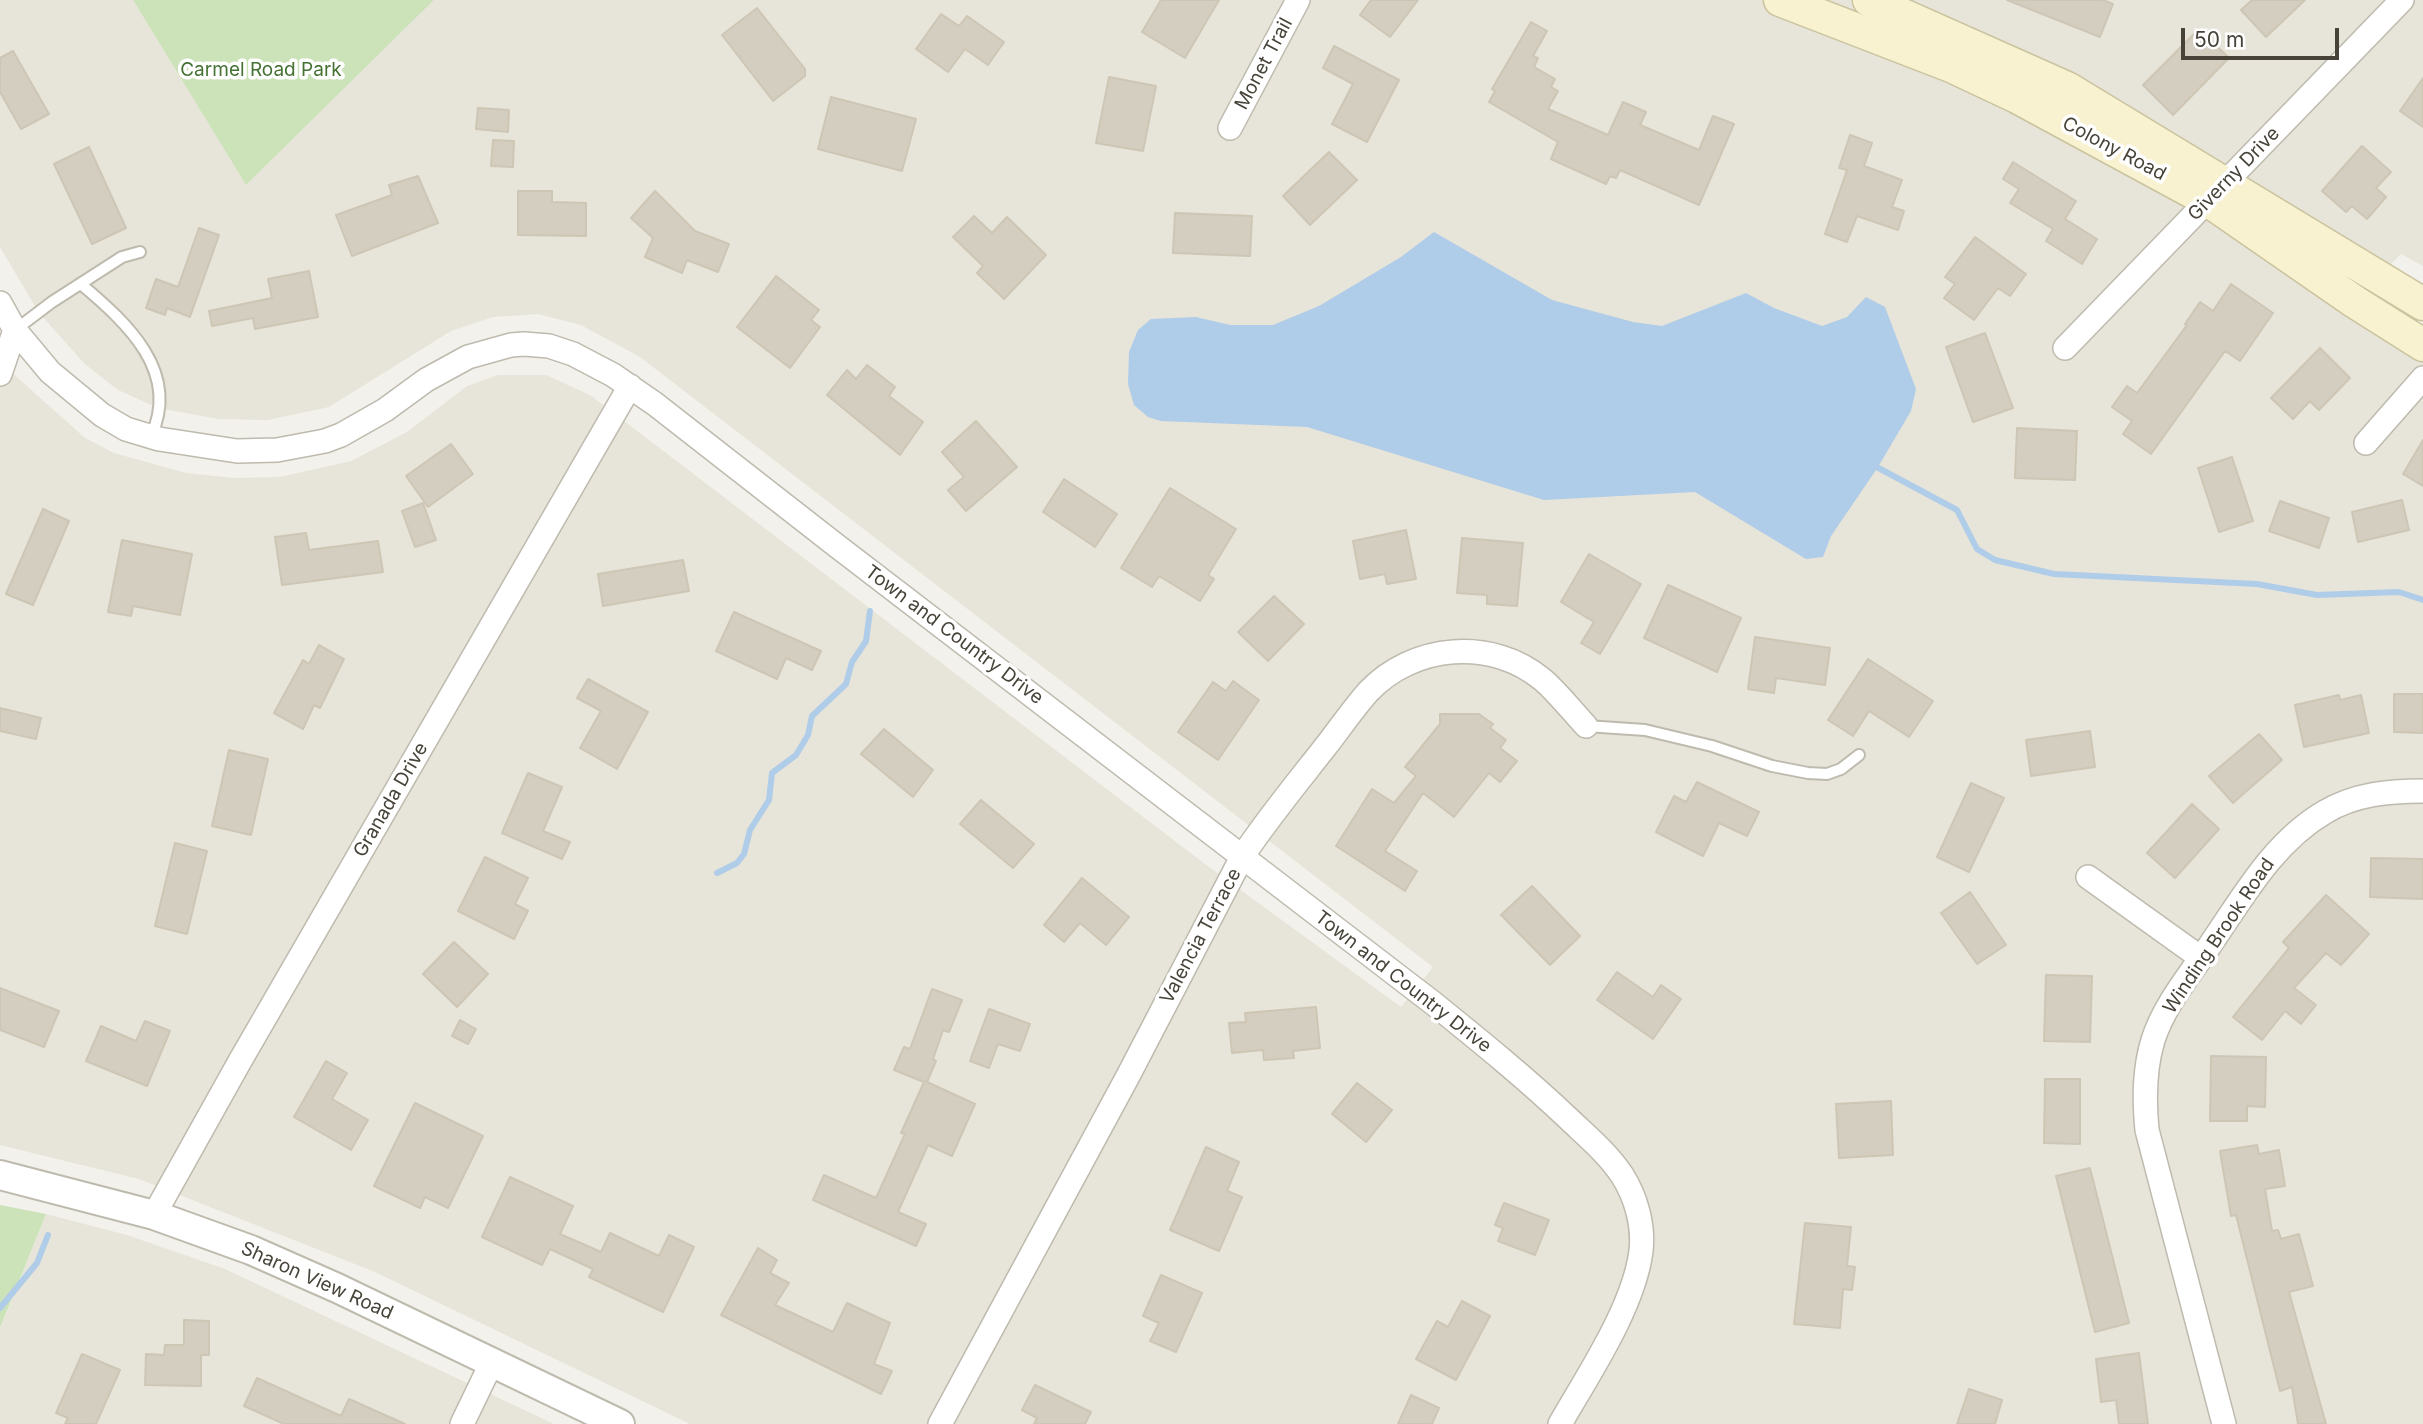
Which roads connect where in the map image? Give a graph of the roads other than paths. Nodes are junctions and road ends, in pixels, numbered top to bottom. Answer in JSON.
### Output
{"nodes":[{"id":1,"x":1298,"y":0,"type":"edge"},
{"id":2,"x":1780,"y":0,"type":"edge"},
{"id":3,"x":1869,"y":0,"type":"edge"},
{"id":4,"x":2402,"y":0,"type":"edge"},
{"id":5,"x":1230,"y":128,"type":"dead end"},
{"id":6,"x":2216,"y":192,"type":"junction"},
{"id":7,"x":140,"y":251,"type":"dead end"},
{"id":8,"x":82,"y":285,"type":"junction"},
{"id":9,"x":0,"y":303,"type":"edge"},
{"id":10,"x":2423,"y":304,"type":"edge"},
{"id":11,"x":15,"y":330,"type":"junction"},
{"id":12,"x":2423,"y":345,"type":"edge"},
{"id":13,"x":2064,"y":348,"type":"dead end"},
{"id":14,"x":0,"y":374,"type":"edge"},
{"id":15,"x":2423,"y":378,"type":"edge"},
{"id":16,"x":630,"y":386,"type":"junction"},
{"id":17,"x":151,"y":437,"type":"junction"},
{"id":18,"x":2366,"y":443,"type":"dead end"},
{"id":19,"x":1586,"y":726,"type":"joint"},
{"id":20,"x":1860,"y":755,"type":"dead end"},
{"id":21,"x":2423,"y":792,"type":"edge"},
{"id":22,"x":1242,"y":857,"type":"junction"},
{"id":23,"x":2088,"y":877,"type":"dead end"},
{"id":24,"x":2201,"y":958,"type":"junction"},
{"id":25,"x":0,"y":1175,"type":"edge"},
{"id":26,"x":154,"y":1215,"type":"junction"},
{"id":27,"x":492,"y":1363,"type":"junction"},
{"id":28,"x":463,"y":1424,"type":"edge"},
{"id":29,"x":620,"y":1424,"type":"edge"},
{"id":30,"x":940,"y":1424,"type":"edge"},
{"id":31,"x":1560,"y":1424,"type":"edge"},
{"id":32,"x":2224,"y":1424,"type":"edge"}],
"edges":[{"from":1,"to":5,"type":"street","name":"Monet Trail"},
{"from":2,"to":6,"type":"main road","name":"Colony Road"},
{"from":3,"to":6,"type":"main road","name":"Colony Road"},
{"from":4,"to":6,"type":"street","name":"Giverny Drive"},
{"from":6,"to":10,"type":"main road","name":"Colony Road"},
{"from":6,"to":12,"type":"main road","name":"Colony Road"},
{"from":6,"to":13,"type":"street","name":"Giverny Drive"},
{"from":7,"to":8,"type":"lane"},
{"from":8,"to":11,"type":"lane"},
{"from":8,"to":17,"type":"lane"},
{"from":9,"to":11,"type":"street","name":"Town and Country Drive"},
{"from":11,"to":14,"type":"street"},
{"from":11,"to":17,"type":"street","name":"Town and Country Drive"},
{"from":15,"to":18,"type":"street"},
{"from":16,"to":17,"type":"street","name":"Town and Country Drive"},
{"from":16,"to":22,"type":"street","name":"Town and Country Drive"},
{"from":16,"to":26,"type":"street","name":"Granada Drive"},
{"from":19,"to":20,"type":"lane"},
{"from":19,"to":22,"type":"street","name":"Valencia Terrace"},
{"from":21,"to":24,"type":"street","name":"Winding Brook Road"},
{"from":22,"to":30,"type":"street","name":"Valencia Terrace"},
{"from":22,"to":31,"type":"street","name":"Town and Country Drive"},
{"from":23,"to":24,"type":"street"},
{"from":24,"to":32,"type":"street","name":"Winding Brook Road"},
{"from":25,"to":26,"type":"street","name":"Sharon View Road"},
{"from":26,"to":27,"type":"street","name":"Sharon View Road"},
{"from":27,"to":28,"type":"street"},
{"from":27,"to":29,"type":"street","name":"Sharon View Road"}]}
